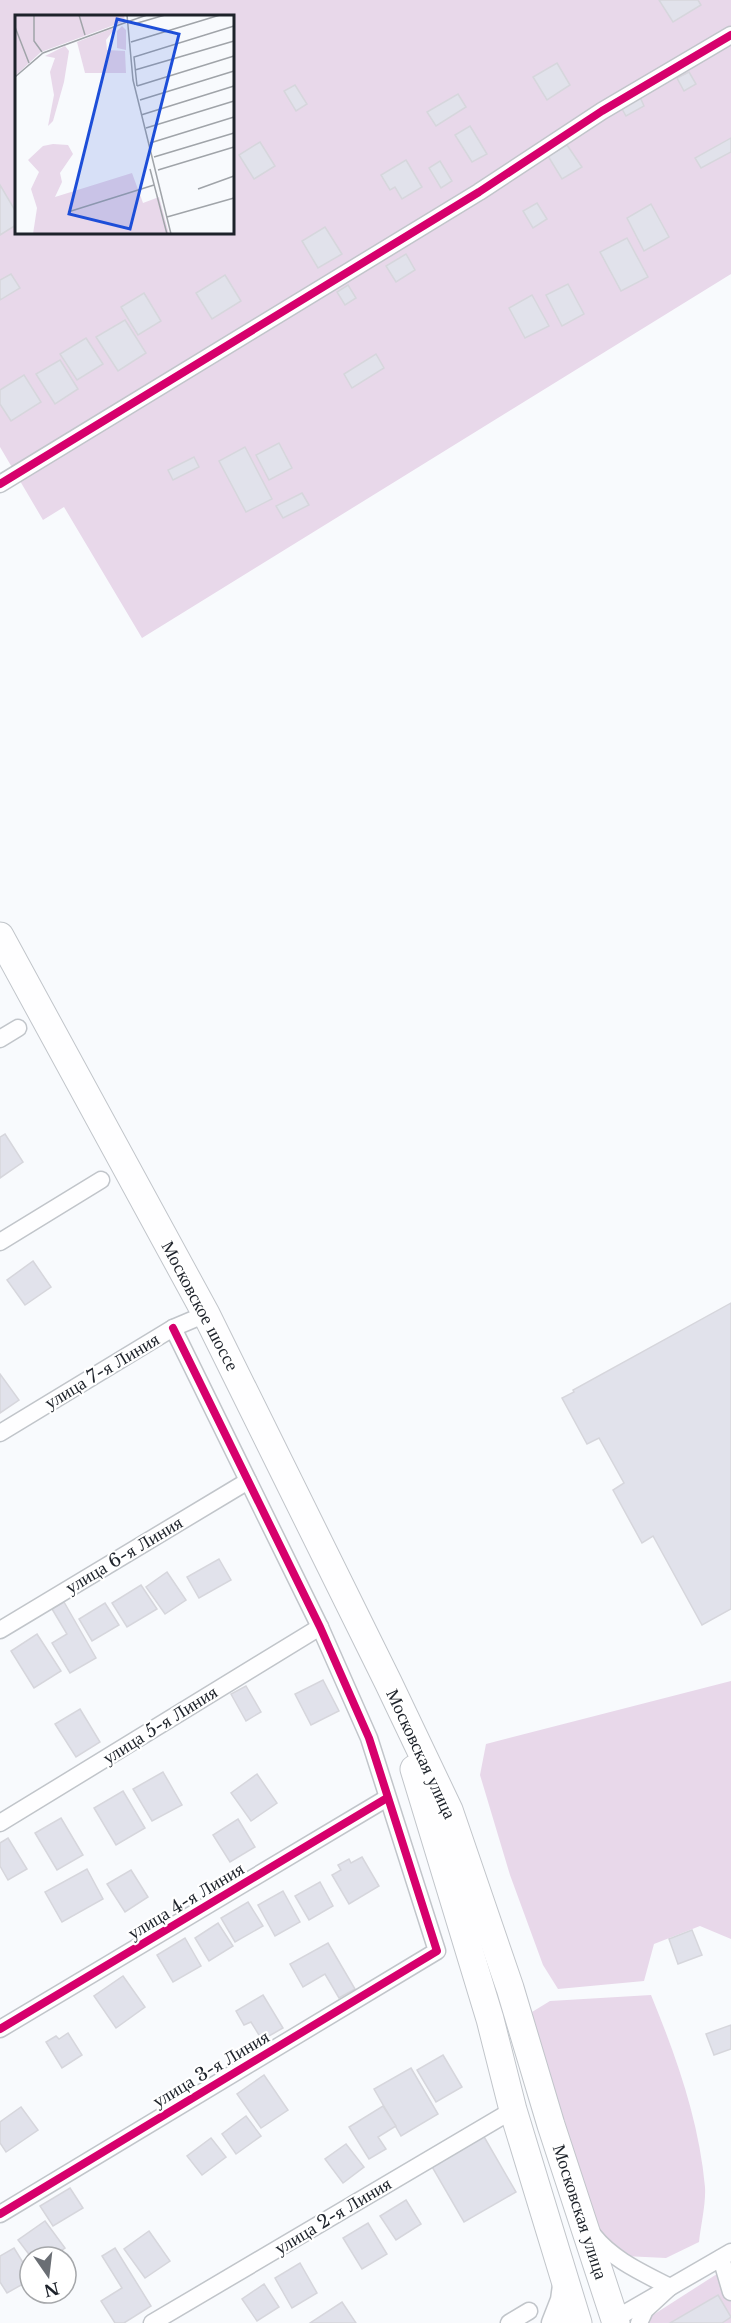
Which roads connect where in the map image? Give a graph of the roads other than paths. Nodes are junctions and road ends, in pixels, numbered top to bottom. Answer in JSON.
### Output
{"nodes":[{"id":1,"x":731,"y":35,"type":"edge"},
{"id":2,"x":0,"y":484,"type":"edge"},
{"id":3,"x":0,"y":936,"type":"edge"},
{"id":4,"x":18,"y":1029,"type":"dead end"},
{"id":5,"x":0,"y":1039,"type":"edge"},
{"id":6,"x":101,"y":1180,"type":"dead end"},
{"id":7,"x":0,"y":1242,"type":"edge"},
{"id":8,"x":206,"y":1314,"type":"junction"},
{"id":9,"x":172,"y":1328,"type":"junction"},
{"id":10,"x":0,"y":1433,"type":"edge"},
{"id":11,"x":248,"y":1481,"type":"junction"},
{"id":12,"x":320,"y":1627,"type":"junction"},
{"id":13,"x":0,"y":1630,"type":"edge"},
{"id":14,"x":388,"y":1682,"type":"junction"},
{"id":15,"x":387,"y":1798,"type":"junction"},
{"id":16,"x":0,"y":1823,"type":"edge"},
{"id":17,"x":0,"y":2029,"type":"edge"},
{"id":18,"x":513,"y":2110,"type":"junction"},
{"id":19,"x":0,"y":2214,"type":"edge"},
{"id":20,"x":583,"y":2222,"type":"junction"},
{"id":21,"x":726,"y":2255,"type":"edge"},
{"id":22,"x":565,"y":2278,"type":"junction"},
{"id":23,"x":670,"y":2287,"type":"junction"},
{"id":24,"x":731,"y":2292,"type":"edge"},
{"id":25,"x":529,"y":2311,"type":"dead end"},
{"id":26,"x":620,"y":2322,"type":"edge"},
{"id":27,"x":152,"y":2323,"type":"edge"},
{"id":28,"x":509,"y":2323,"type":"edge"},
{"id":29,"x":553,"y":2323,"type":"edge"},
{"id":30,"x":578,"y":2323,"type":"edge"}],
"edges":[{"from":1,"to":2,"type":"street"},
{"from":3,"to":8,"type":"highway","name":"Московское шоссе"},
{"from":4,"to":5,"type":"street"},
{"from":6,"to":7,"type":"street"},
{"from":8,"to":9,"type":"street","name":"улица 7-я Линия"},
{"from":8,"to":14,"type":"highway","name":"Московское шоссе"},
{"from":9,"to":10,"type":"street","name":"улица 7-я Линия"},
{"from":9,"to":11,"type":"street"},
{"from":11,"to":12,"type":"street"},
{"from":11,"to":13,"type":"street","name":"улица 6-я Линия"},
{"from":12,"to":15,"type":"street"},
{"from":12,"to":16,"type":"street","name":"улица 5-я Линия"},
{"from":14,"to":18,"type":"highway","name":"Московская улица"},
{"from":14,"to":20,"type":"highway","name":"Московская улица"},
{"from":15,"to":17,"type":"street","name":"улица 4-я Линия"},
{"from":15,"to":19,"type":"street","name":"улица 3-я Линия"},
{"from":18,"to":22,"type":"highway","name":"Московская улица"},
{"from":18,"to":27,"type":"street","name":"улица 2-я Линия"},
{"from":20,"to":23,"type":"street"},
{"from":20,"to":26,"type":"highway","name":"Московская улица"},
{"from":21,"to":23,"type":"street"},
{"from":21,"to":24,"type":"street"},
{"from":22,"to":29,"type":"main road"},
{"from":22,"to":30,"type":"highway","name":"Московская улица"},
{"from":23,"to":26,"type":"street"},
{"from":23,"to":26,"type":"street"},
{"from":25,"to":28,"type":"street"}]}
